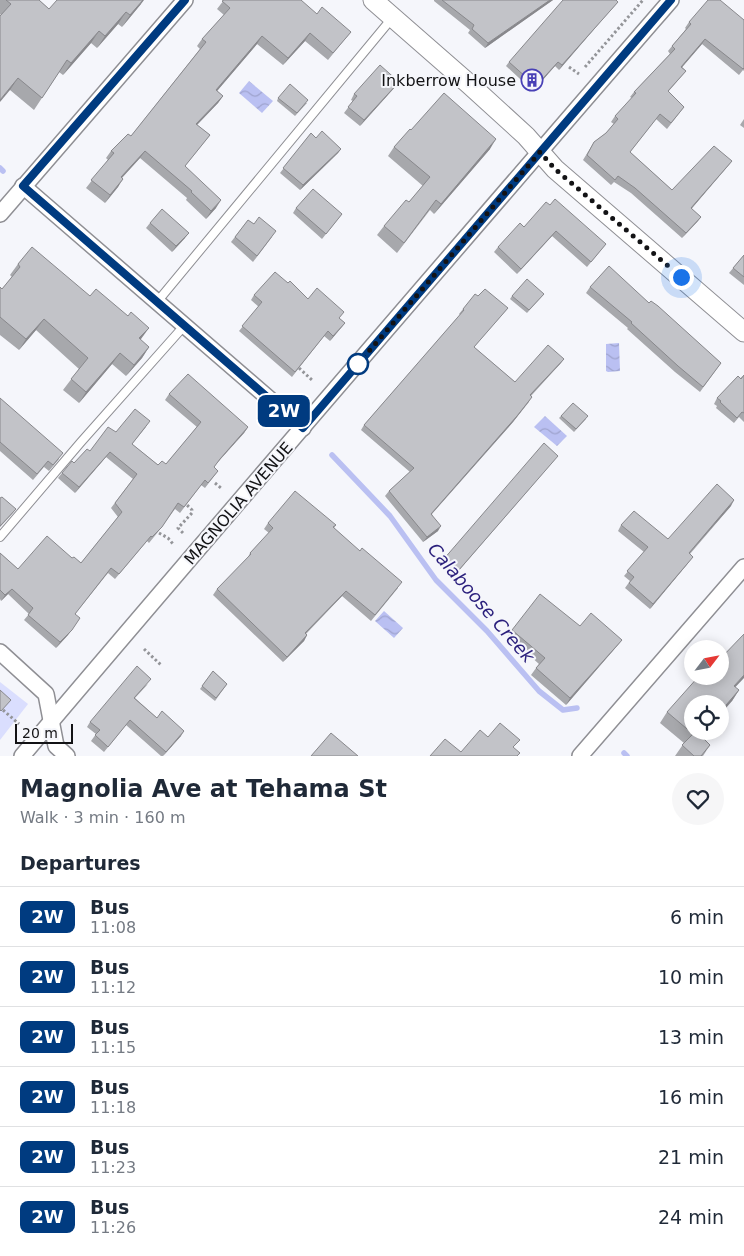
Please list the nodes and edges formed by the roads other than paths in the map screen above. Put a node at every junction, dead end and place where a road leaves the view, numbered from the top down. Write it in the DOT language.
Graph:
graph roads {
  1 [pos="185,0"];
  2 [pos="373,0"];
  3 [pos="671,0"];
  4 [pos="393,17"];
  5 [pos="540,152"];
  6 [pos="23,186"];
  7 [pos="0,214"];
  8 [pos="157,302"];
  9 [pos="184,326"];
  10 [pos="744,332"];
  11 [pos="303,428"];
  12 [pos="0,537"];
  13 [pos="744,566"];
  14 [pos="0,652"];
  15 [pos="50,722"];
  16 [pos="22,756"];
  17 [pos="67,756"];
  18 [pos="580,756"];
  1 -- 6 [label="street"];
  2 -- 4 [label="street"];
  3 -- 5 [label="street, MAGNOLIA AVENUE"];
  4 -- 5 [label="street"];
  4 -- 8 [label="lane"];
  5 -- 10 [label="street"];
  5 -- 11 [label="street, MAGNOLIA AVENUE"];
  6 -- 7 [label="street"];
  6 -- 8 [label="street"];
  8 -- 9 [label="street"];
  9 -- 11 [label="street"];
  9 -- 12 [label="lane"];
  11 -- 15 [label="street, MAGNOLIA AVENUE"];
  13 -- 18 [label="street"];
  14 -- 15 [label="street"];
  15 -- 16 [label="street, MAGNOLIA AVENUE"];
  15 -- 17 [label="street"];
}
